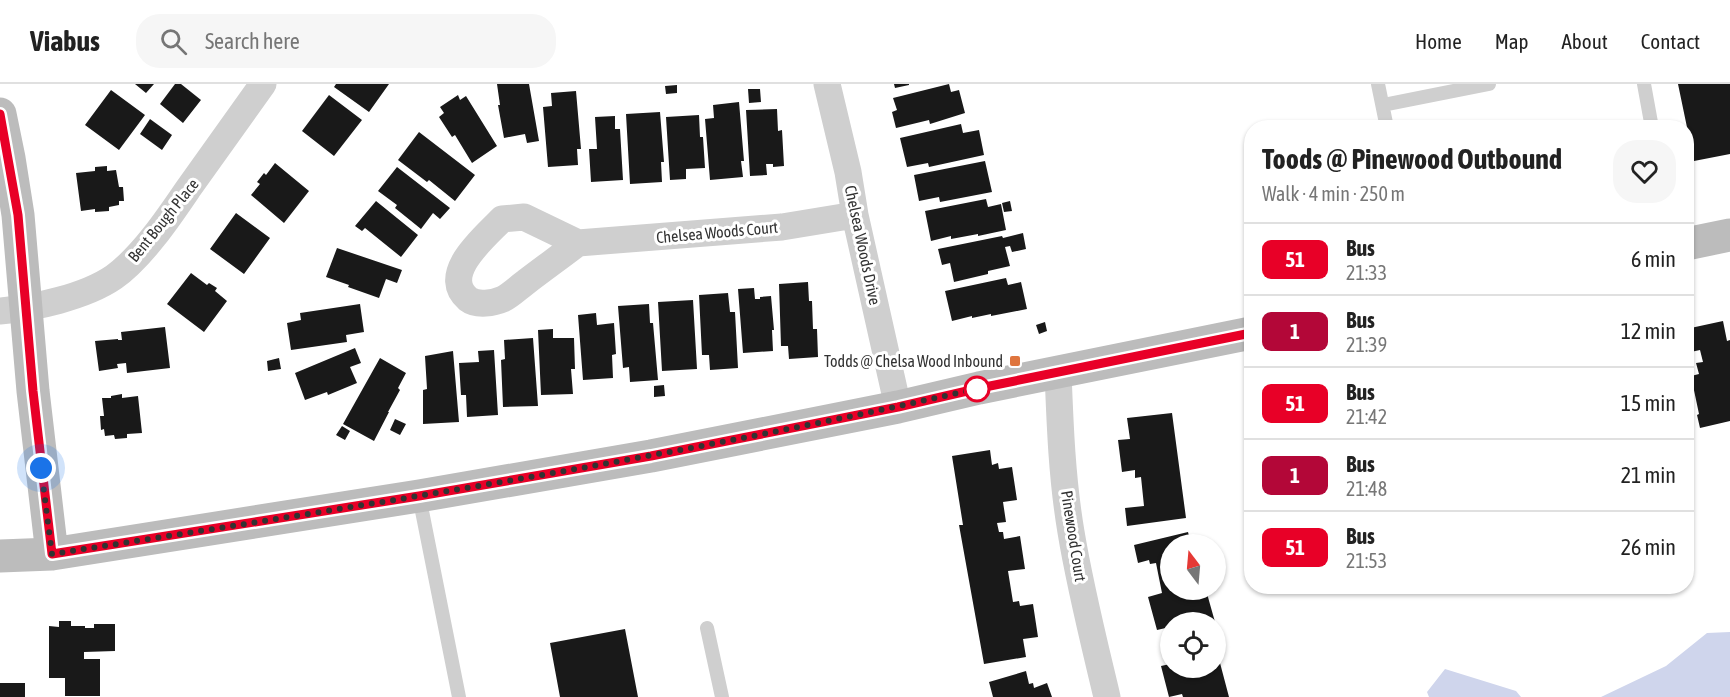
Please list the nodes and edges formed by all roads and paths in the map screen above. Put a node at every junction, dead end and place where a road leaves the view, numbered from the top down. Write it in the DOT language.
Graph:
graph roads {
  1 [pos="263,84"];
  2 [pos="827,84"];
  3 [pos="1378,84"];
  4 [pos="1488,84"];
  5 [pos="1644,84"];
  6 [pos="1383,105"];
  7 [pos="0,114"];
  8 [pos="1386,120"];
  9 [pos="1651,120"];
  10 [pos="855,215"];
  11 [pos="1730,235"];
  12 [pos="1694,242"];
  13 [pos="578,243"];
  14 [pos="13,310"];
  15 [pos="1244,334"];
  16 [pos="1058,372"];
  17 [pos="898,407"];
  18 [pos="419,496"];
  19 [pos="52,554"];
  20 [pos="0,556"];
  21 [pos="707,628"];
  22 [pos="459,697"];
  23 [pos="722,697"];
  24 [pos="1107,697"];
  1 -- 14 [label="street, Bent Bough Place"];
  2 -- 10 [label="street, Chelsea Woods Drive"];
  3 -- 6 [label="lane"];
  4 -- 6 [label="lane"];
  5 -- 9 [label="lane"];
  6 -- 8 [label="lane"];
  7 -- 14 [label="main road"];
  10 -- 13 [label="street, Chelsea Woods Court"];
  10 -- 17 [label="street, Chelsea Woods Drive"];
  11 -- 12 [label="main road"];
  14 -- 19 [label="main road"];
  15 -- 16 [label="main road"];
  16 -- 17 [label="main road"];
  16 -- 24 [label="street, Pinewood Court"];
  17 -- 18 [label="main road"];
  18 -- 19 [label="main road"];
  18 -- 22 [label="lane"];
  19 -- 20 [label="main road"];
  21 -- 23 [label="lane"];
}
